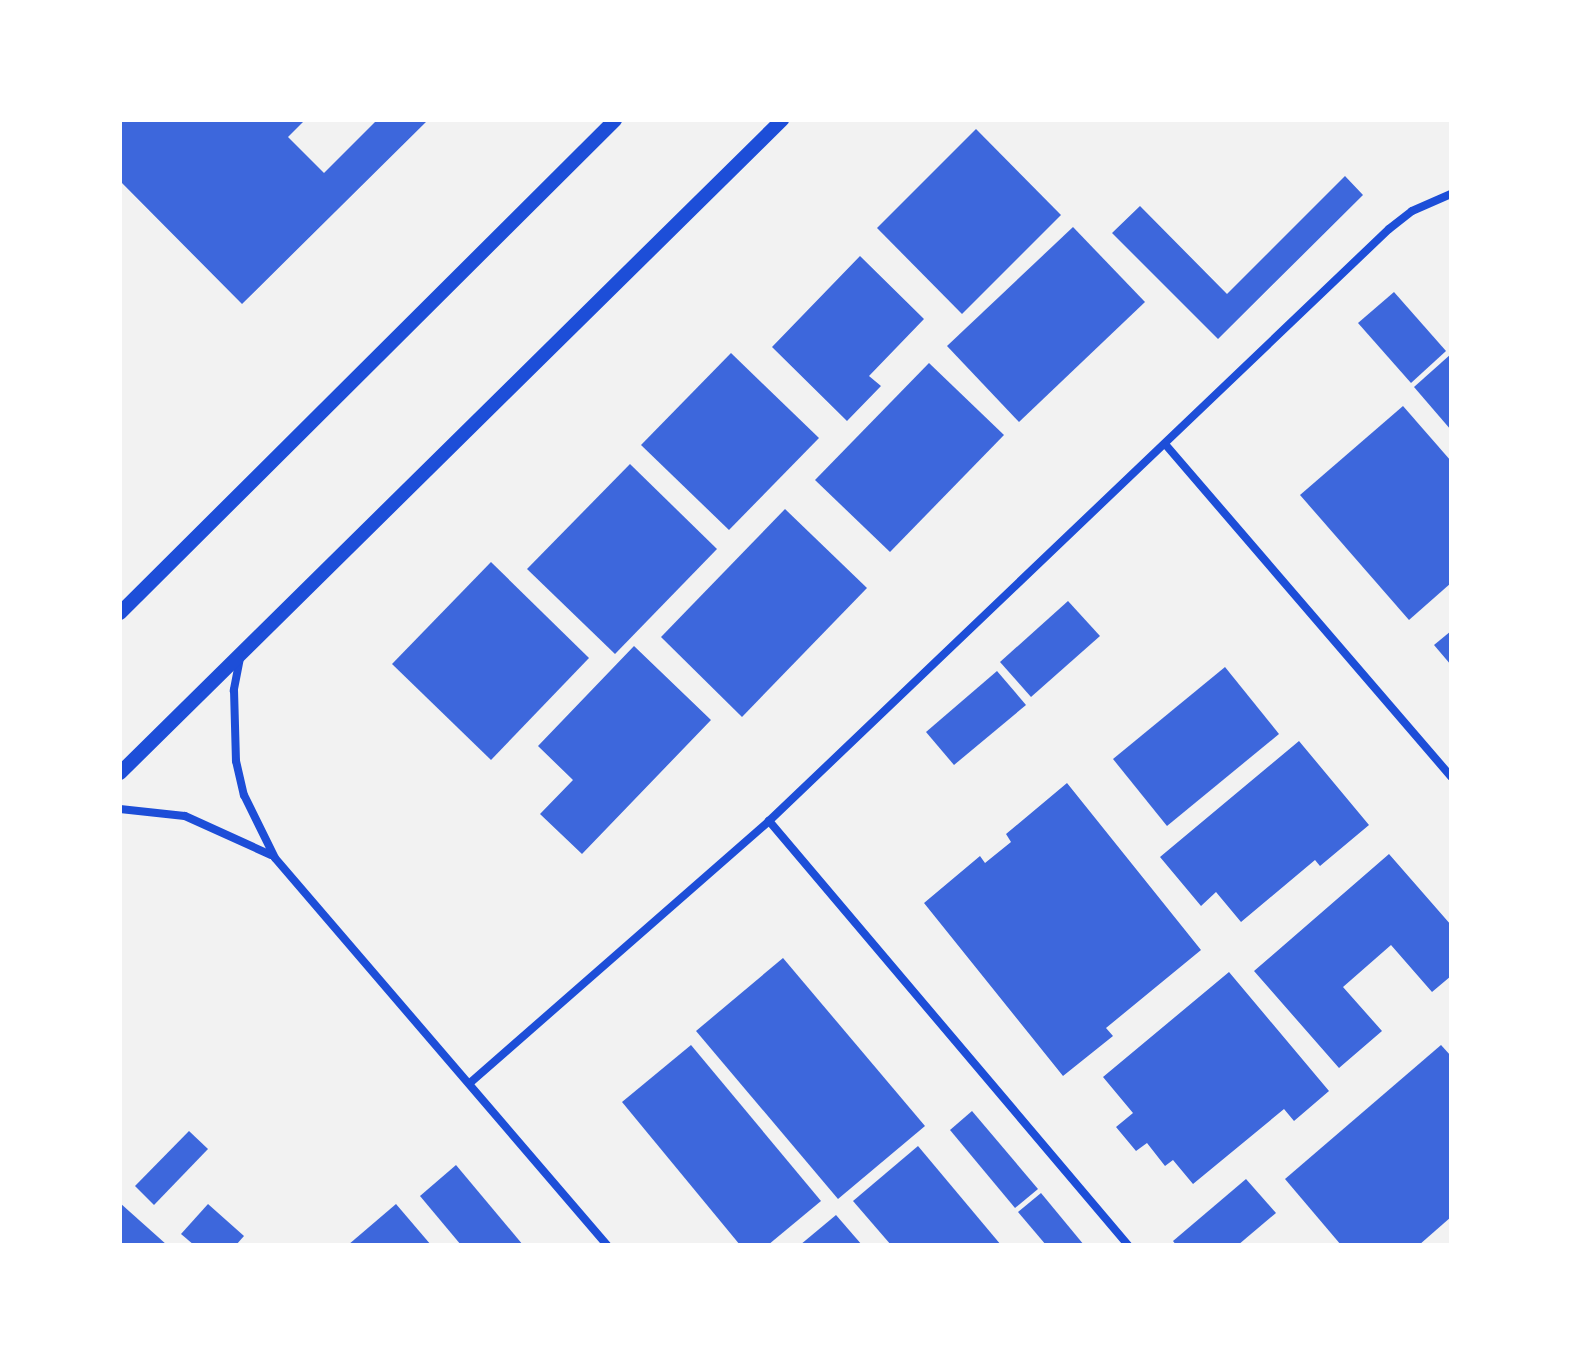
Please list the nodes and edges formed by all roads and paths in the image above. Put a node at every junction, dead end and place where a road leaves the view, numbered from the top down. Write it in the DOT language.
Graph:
graph roads {
  1 [pos="615,120"];
  2 [pos="782,120"];
  3 [pos="1451,194"];
  4 [pos="1165,444"];
  5 [pos="120,613"];
  6 [pos="241,654"];
  7 [pos="120,773"];
  8 [pos="1451,777"];
  9 [pos="120,809"];
  10 [pos="769,821"];
  11 [pos="275,858"];
  12 [pos="471,1082"];
  13 [pos="607,1245"];
  14 [pos="1128,1245"];
  1 -- 5 [label="street"];
  2 -- 6 [label="street"];
  3 -- 4 [label="street"];
  4 -- 8 [label="street"];
  4 -- 10 [label="street"];
  6 -- 7 [label="street"];
  6 -- 11 [label="street"];
  9 -- 11 [label="street"];
  10 -- 12 [label="street"];
  10 -- 14 [label="street"];
  11 -- 12 [label="street"];
  12 -- 13 [label="street"];
}
